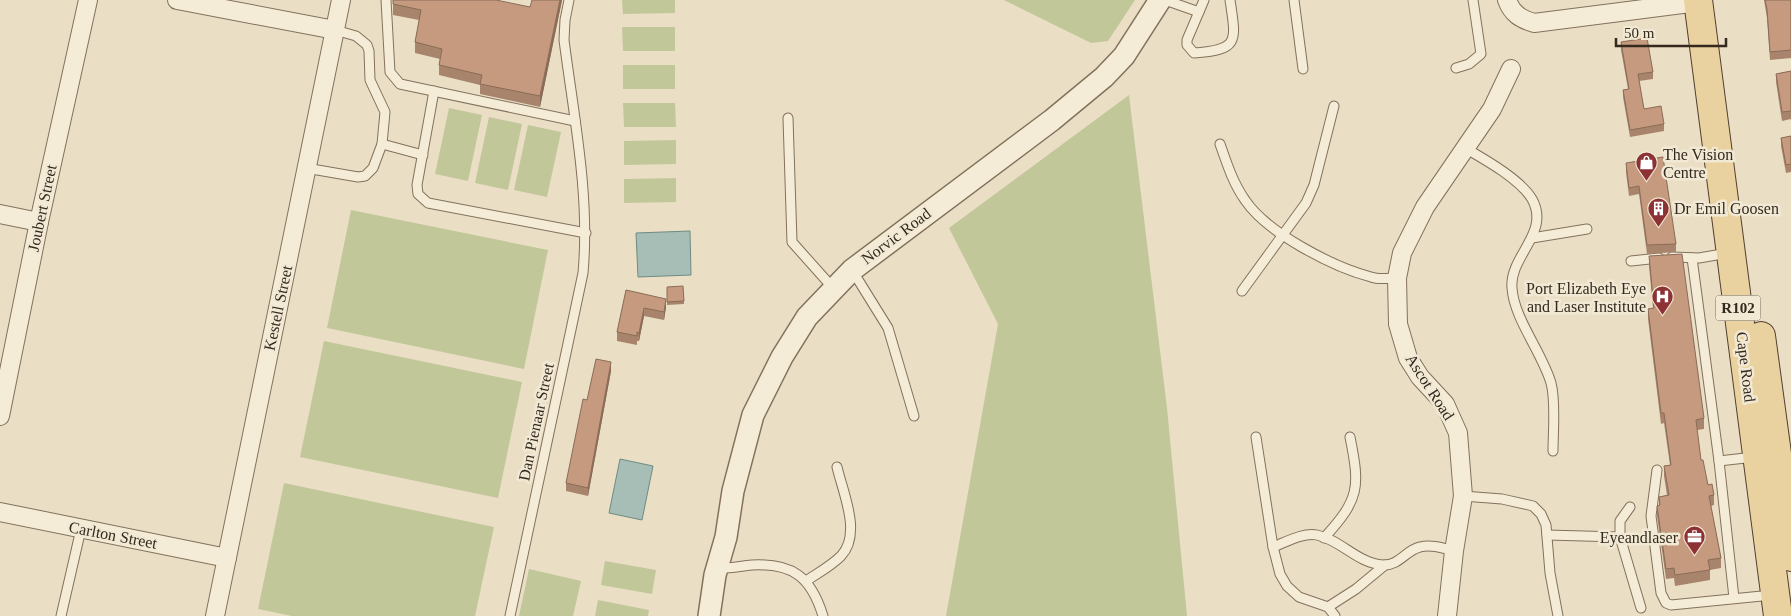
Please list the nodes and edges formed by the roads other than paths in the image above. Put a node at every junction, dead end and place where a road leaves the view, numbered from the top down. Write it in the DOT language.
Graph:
graph roads {
  1 [pos="88,0"];
  2 [pos="177,0"];
  3 [pos="341,0"];
  4 [pos="386,0"];
  5 [pos="569,0"];
  6 [pos="1160,0"];
  7 [pos="1165,0"];
  8 [pos="1204,0"];
  9 [pos="1230,0"];
  10 [pos="1294,0"];
  11 [pos="1473,0"];
  12 [pos="1507,0"];
  13 [pos="1704,1"];
  14 [pos="1199,12"];
  15 [pos="335,30"];
  16 [pos="1456,68"];
  17 [pos="1303,69"];
  18 [pos="1511,69"];
  19 [pos="434,91"];
  20 [pos="1334,106"];
  21 [pos="788,118"];
  22 [pos="575,121"];
  23 [pos="382,144"];
  24 [pos="1220,144"];
  25 [pos="1465,148"];
  26 [pos="423,155"];
  27 [pos="306,168"];
  28 [pos="0,214"];
  29 [pos="39,222"];
  30 [pos="1587,229"];
  31 [pos="586,233"];
  32 [pos="1285,235"];
  33 [pos="1532,238"];
  34 [pos="1731,252"];
  35 [pos="1692,258"];
  36 [pos="1631,261"];
  37 [pos="852,270"];
  38 [pos="1397,278"];
  39 [pos="833,288"];
  40 [pos="1242,291"];
  41 [pos="0,416"];
  42 [pos="914,416"];
  43 [pos="1256,437"];
  44 [pos="1350,437"];
  45 [pos="1553,451"];
  46 [pos="1758,456"];
  47 [pos="1719,461"];
  48 [pos="837,467"];
  49 [pos="1657,470"];
  50 [pos="1463,496"];
  51 [pos="1630,507"];
  52 [pos="0,512"];
  53 [pos="81,529"];
  54 [pos="1548,535"];
  55 [pos="1620,537"];
  56 [pos="1324,538"];
  57 [pos="1790,542"];
  58 [pos="1273,547"];
  59 [pos="1454,551"];
  60 [pos="227,558"];
  61 [pos="1385,565"];
  62 [pos="722,568"];
  63 [pos="806,581"];
  64 [pos="1734,598"];
  65 [pos="1777,605"];
  66 [pos="1328,606"];
  67 [pos="1641,608"];
  68 [pos="61,616"];
  69 [pos="215,616"];
  70 [pos="510,616"];
  71 [pos="709,616"];
  72 [pos="723,616"];
  73 [pos="823,616"];
  74 [pos="1335,616"];
  75 [pos="1447,616"];
  76 [pos="1558,616"];
  1 -- 29 [label="street, Joubert Street"];
  2 -- 15 [label="street"];
  3 -- 15 [label="street, Kestell Street"];
  4 -- 19 [label="lane"];
  5 -- 22 [label="lane, Dan Pienaar Street"];
  6 -- 37 [label="street, Norvic Road"];
  7 -- 14 [label="lane"];
  8 -- 14 [label="lane"];
  9 -- 14 [label="lane"];
  10 -- 17 [label="lane"];
  11 -- 16 [label="lane"];
  12 -- 13 [label="street"];
  13 -- 34 [label="main road, Cape Road / R102"];
  13 -- 57 [label="main road, Cape Road / R102"];
  15 -- 23 [label="lane"];
  15 -- 27 [label="street, Kestell Street"];
  18 -- 25 [label="street, Ascot Road"];
  19 -- 22 [label="lane"];
  19 -- 26 [label="lane"];
  20 -- 32 [label="lane"];
  21 -- 39 [label="lane"];
  22 -- 31 [label="lane, Dan Pienaar Street"];
  23 -- 26 [label="lane"];
  23 -- 27 [label="lane"];
  24 -- 32 [label="lane"];
  25 -- 33 [label="lane"];
  25 -- 38 [label="street, Ascot Road"];
  26 -- 31 [label="lane"];
  27 -- 60 [label="street, Kestell Street"];
  28 -- 29 [label="street"];
  29 -- 41 [label="street, Joubert Street"];
  30 -- 33 [label="lane"];
  31 -- 70 [label="lane, Dan Pienaar Street"];
  32 -- 38 [label="lane"];
  32 -- 40 [label="lane"];
  33 -- 45 [label="lane"];
  34 -- 35 [label="lane"];
  34 -- 46 [label="main road, Cape Road / R102"];
  35 -- 36 [label="lane"];
  35 -- 47 [label="lane"];
  37 -- 39 [label="street, Norvic Road"];
  37 -- 42 [label="lane"];
  38 -- 50 [label="street, Ascot Road"];
  39 -- 62 [label="street, Norvic Road"];
  43 -- 58 [label="lane"];
  44 -- 56 [label="lane"];
  46 -- 47 [label="lane"];
  46 -- 65 [label="main road, Cape Road / R102"];
  47 -- 64 [label="lane"];
  48 -- 63 [label="lane"];
  49 -- 64 [label="lane"];
  50 -- 54 [label="lane"];
  50 -- 59 [label="street, Ascot Road"];
  51 -- 55 [label="lane"];
  52 -- 53 [label="street, Carlton Street"];
  53 -- 60 [label="street, Carlton Street"];
  53 -- 68 [label="lane"];
  54 -- 55 [label="lane"];
  54 -- 76 [label="lane"];
  55 -- 67 [label="lane"];
  56 -- 58 [label="lane"];
  56 -- 61 [label="lane"];
  58 -- 66 [label="lane"];
  59 -- 61 [label="lane"];
  59 -- 75 [label="street, Ascot Road"];
  60 -- 69 [label="street, Kestell Street"];
  61 -- 66 [label="lane"];
  62 -- 63 [label="lane"];
  62 -- 71 [label="street, Norvic Road"];
  62 -- 72 [label="street, Norvic Road"];
  63 -- 73 [label="lane"];
  64 -- 65 [label="lane"];
  66 -- 74 [label="lane"];
}
